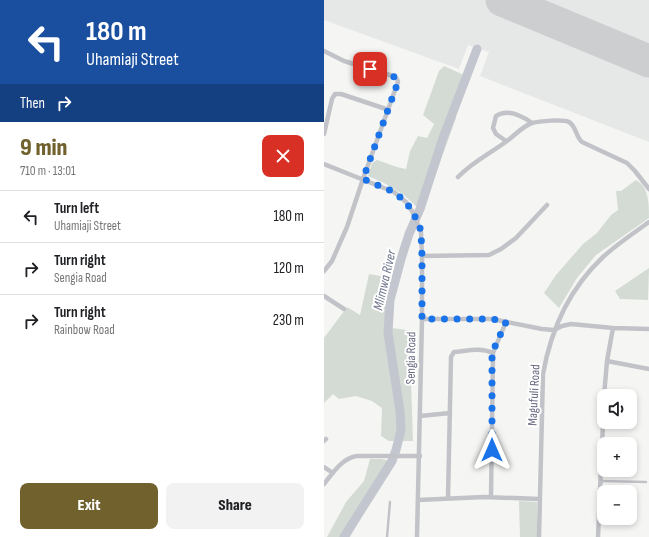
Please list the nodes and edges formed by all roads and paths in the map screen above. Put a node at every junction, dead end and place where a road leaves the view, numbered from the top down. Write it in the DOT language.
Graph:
graph roads {
  1 [pos="324,51"];
  2 [pos="388,110"];
  3 [pos="326,114"];
  4 [pos="532,123"];
  5 [pos="324,134"];
  6 [pos="506,141"];
  7 [pos="324,164"];
  8 [pos="458,177"];
  9 [pos="363,179"];
  10 [pos="649,189"];
  11 [pos="547,205"];
  12 [pos="649,222"];
  13 [pos="422,256"];
  14 [pos="324,270"];
  15 [pos="324,296"];
  16 [pos="344,309"];
  17 [pos="422,319"];
  18 [pos="506,322"];
  19 [pos="613,328"];
  20 [pos="649,329"];
  21 [pos="554,330"];
  22 [pos="492,353"];
  23 [pos="607,361"];
  24 [pos="649,369"];
  25 [pos="605,389"];
  26 [pos="450,413"];
  27 [pos="420,416"];
  28 [pos="603,429"];
  29 [pos="420,456"];
  30 [pos="324,466"];
  31 [pos="333,473"];
  32 [pos="600,481"];
  33 [pos="646,482"];
  34 [pos="324,484"];
  35 [pos="491,497"];
  36 [pos="448,498"];
  37 [pos="540,499"];
  38 [pos="418,500"];
  39 [pos="390,502"];
  40 [pos="387,537"];
  41 [pos="417,537"];
  42 [pos="539,537"];
  43 [pos="598,537"];
  1 -- 2 [label="street"];
  2 -- 3 [label="street"];
  2 -- 9 [label="street"];
  3 -- 5 [label="street"];
  4 -- 6 [label="street"];
  4 -- 6 [label="street"];
  4 -- 10 [label="street"];
  6 -- 8 [label="street"];
  7 -- 9 [label="street, Sengia Road"];
  9 -- 13 [label="street, Sengia Road"];
  9 -- 14 [label="street"];
  11 -- 13 [label="street"];
  12 -- 21 [label="street, Magufuli Road"];
  13 -- 17 [label="street, Sengia Road"];
  15 -- 16 [label="street"];
  17 -- 18 [label="street"];
  17 -- 27 [label="street, Sengia Road"];
  18 -- 21 [label="street"];
  18 -- 22 [label="street"];
  19 -- 20 [label="street"];
  19 -- 21 [label="street"];
  19 -- 23 [label="street"];
  21 -- 37 [label="street, Magufuli Road"];
  22 -- 26 [label="street"];
  22 -- 35 [label="street"];
  23 -- 24 [label="street"];
  23 -- 25 [label="street"];
  26 -- 27 [label="street"];
  26 -- 36 [label="street"];
  27 -- 29 [label="street, Sengia Road"];
  28 -- 32 [label="street"];
  29 -- 31 [label="street"];
  29 -- 38 [label="street, Sengia Road"];
  30 -- 31 [label="street"];
  31 -- 34 [label="street"];
  32 -- 33 [label="lane"];
  32 -- 43 [label="street"];
  35 -- 36 [label="street"];
  35 -- 37 [label="street"];
  36 -- 38 [label="street"];
  37 -- 42 [label="street, Magufuli Road"];
  38 -- 41 [label="street, Sengia Road"];
  39 -- 40 [label="lane"];
}
